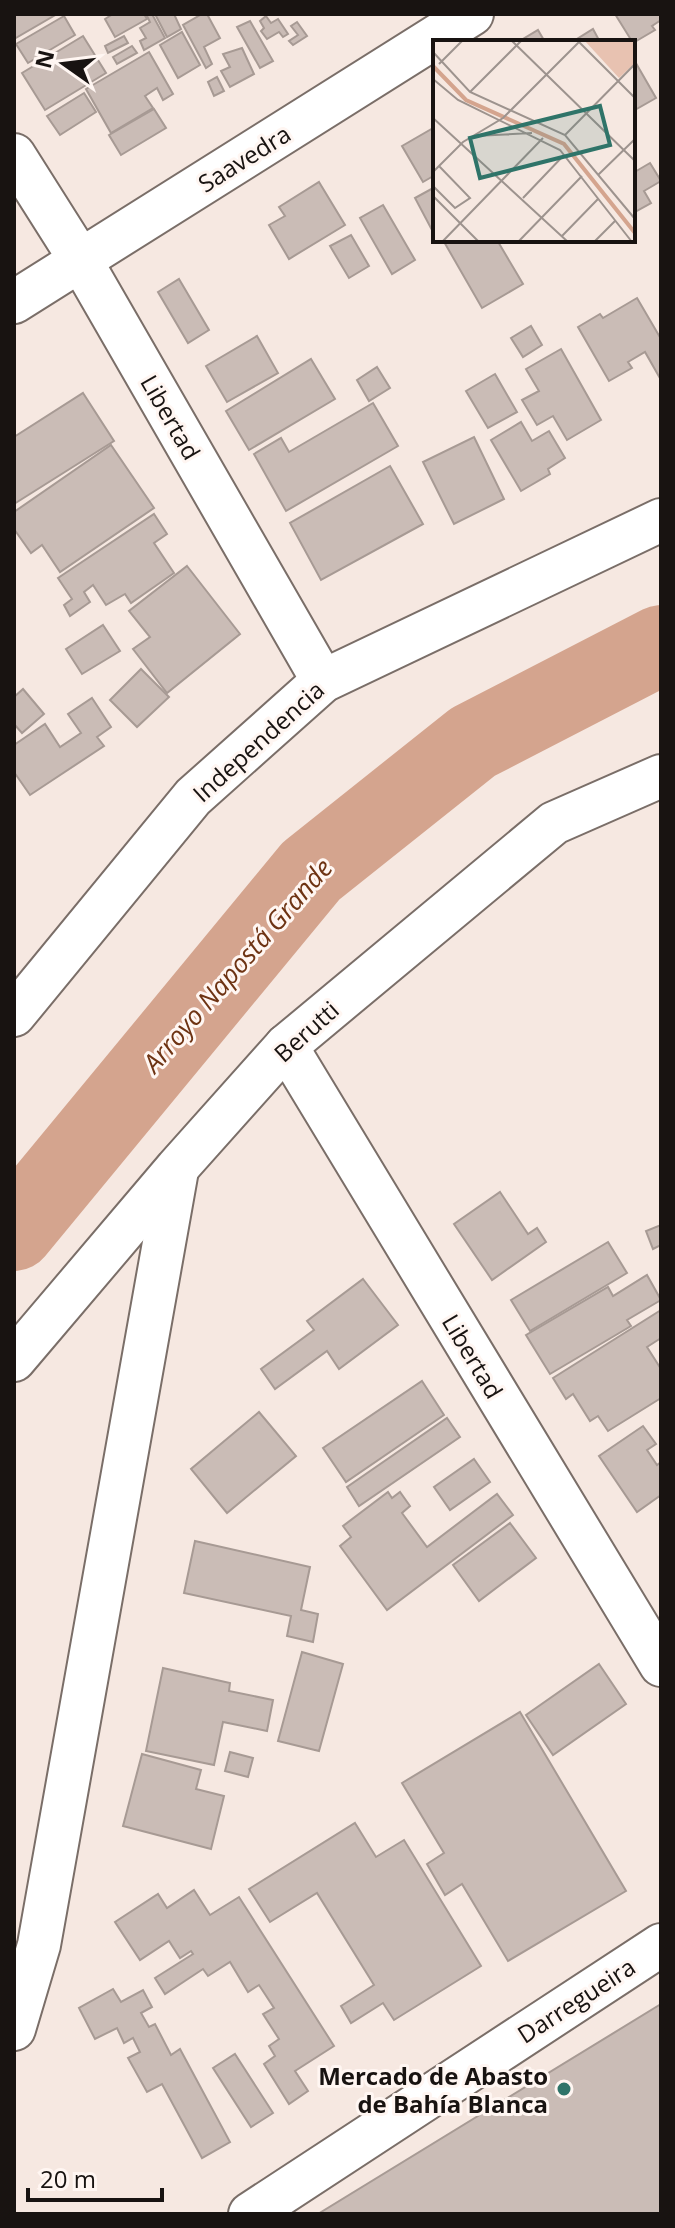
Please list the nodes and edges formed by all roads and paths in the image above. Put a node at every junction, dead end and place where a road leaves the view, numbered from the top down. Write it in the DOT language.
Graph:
graph roads {
  1 [pos="472,14"];
  2 [pos="14,155"];
  3 [pos="81,261"];
  4 [pos="14,302"];
  5 [pos="661,520"];
  6 [pos="323,681"];
  7 [pos="658,784"];
  8 [pos="14,1015"];
  9 [pos="286,1046"];
  10 [pos="177,1168"];
  11 [pos="14,1360"];
  12 [pos="661,1665"];
  13 [pos="661,1945"];
  14 [pos="14,2029"];
  15 [pos="250,2214"];
  1 -- 3 [label="street, Saavedra"];
  2 -- 3 [label="street, Libertad"];
  3 -- 4 [label="street, Saavedra"];
  3 -- 6 [label="street, Libertad"];
  5 -- 6 [label="street, Independencia"];
  6 -- 8 [label="street, Independencia"];
  7 -- 9 [label="street, Berutti"];
  9 -- 10 [label="street, Berutti"];
  9 -- 12 [label="street, Libertad"];
  10 -- 11 [label="street, Berutti"];
  10 -- 14 [label="street"];
  13 -- 15 [label="street, Darregueira"];
}
